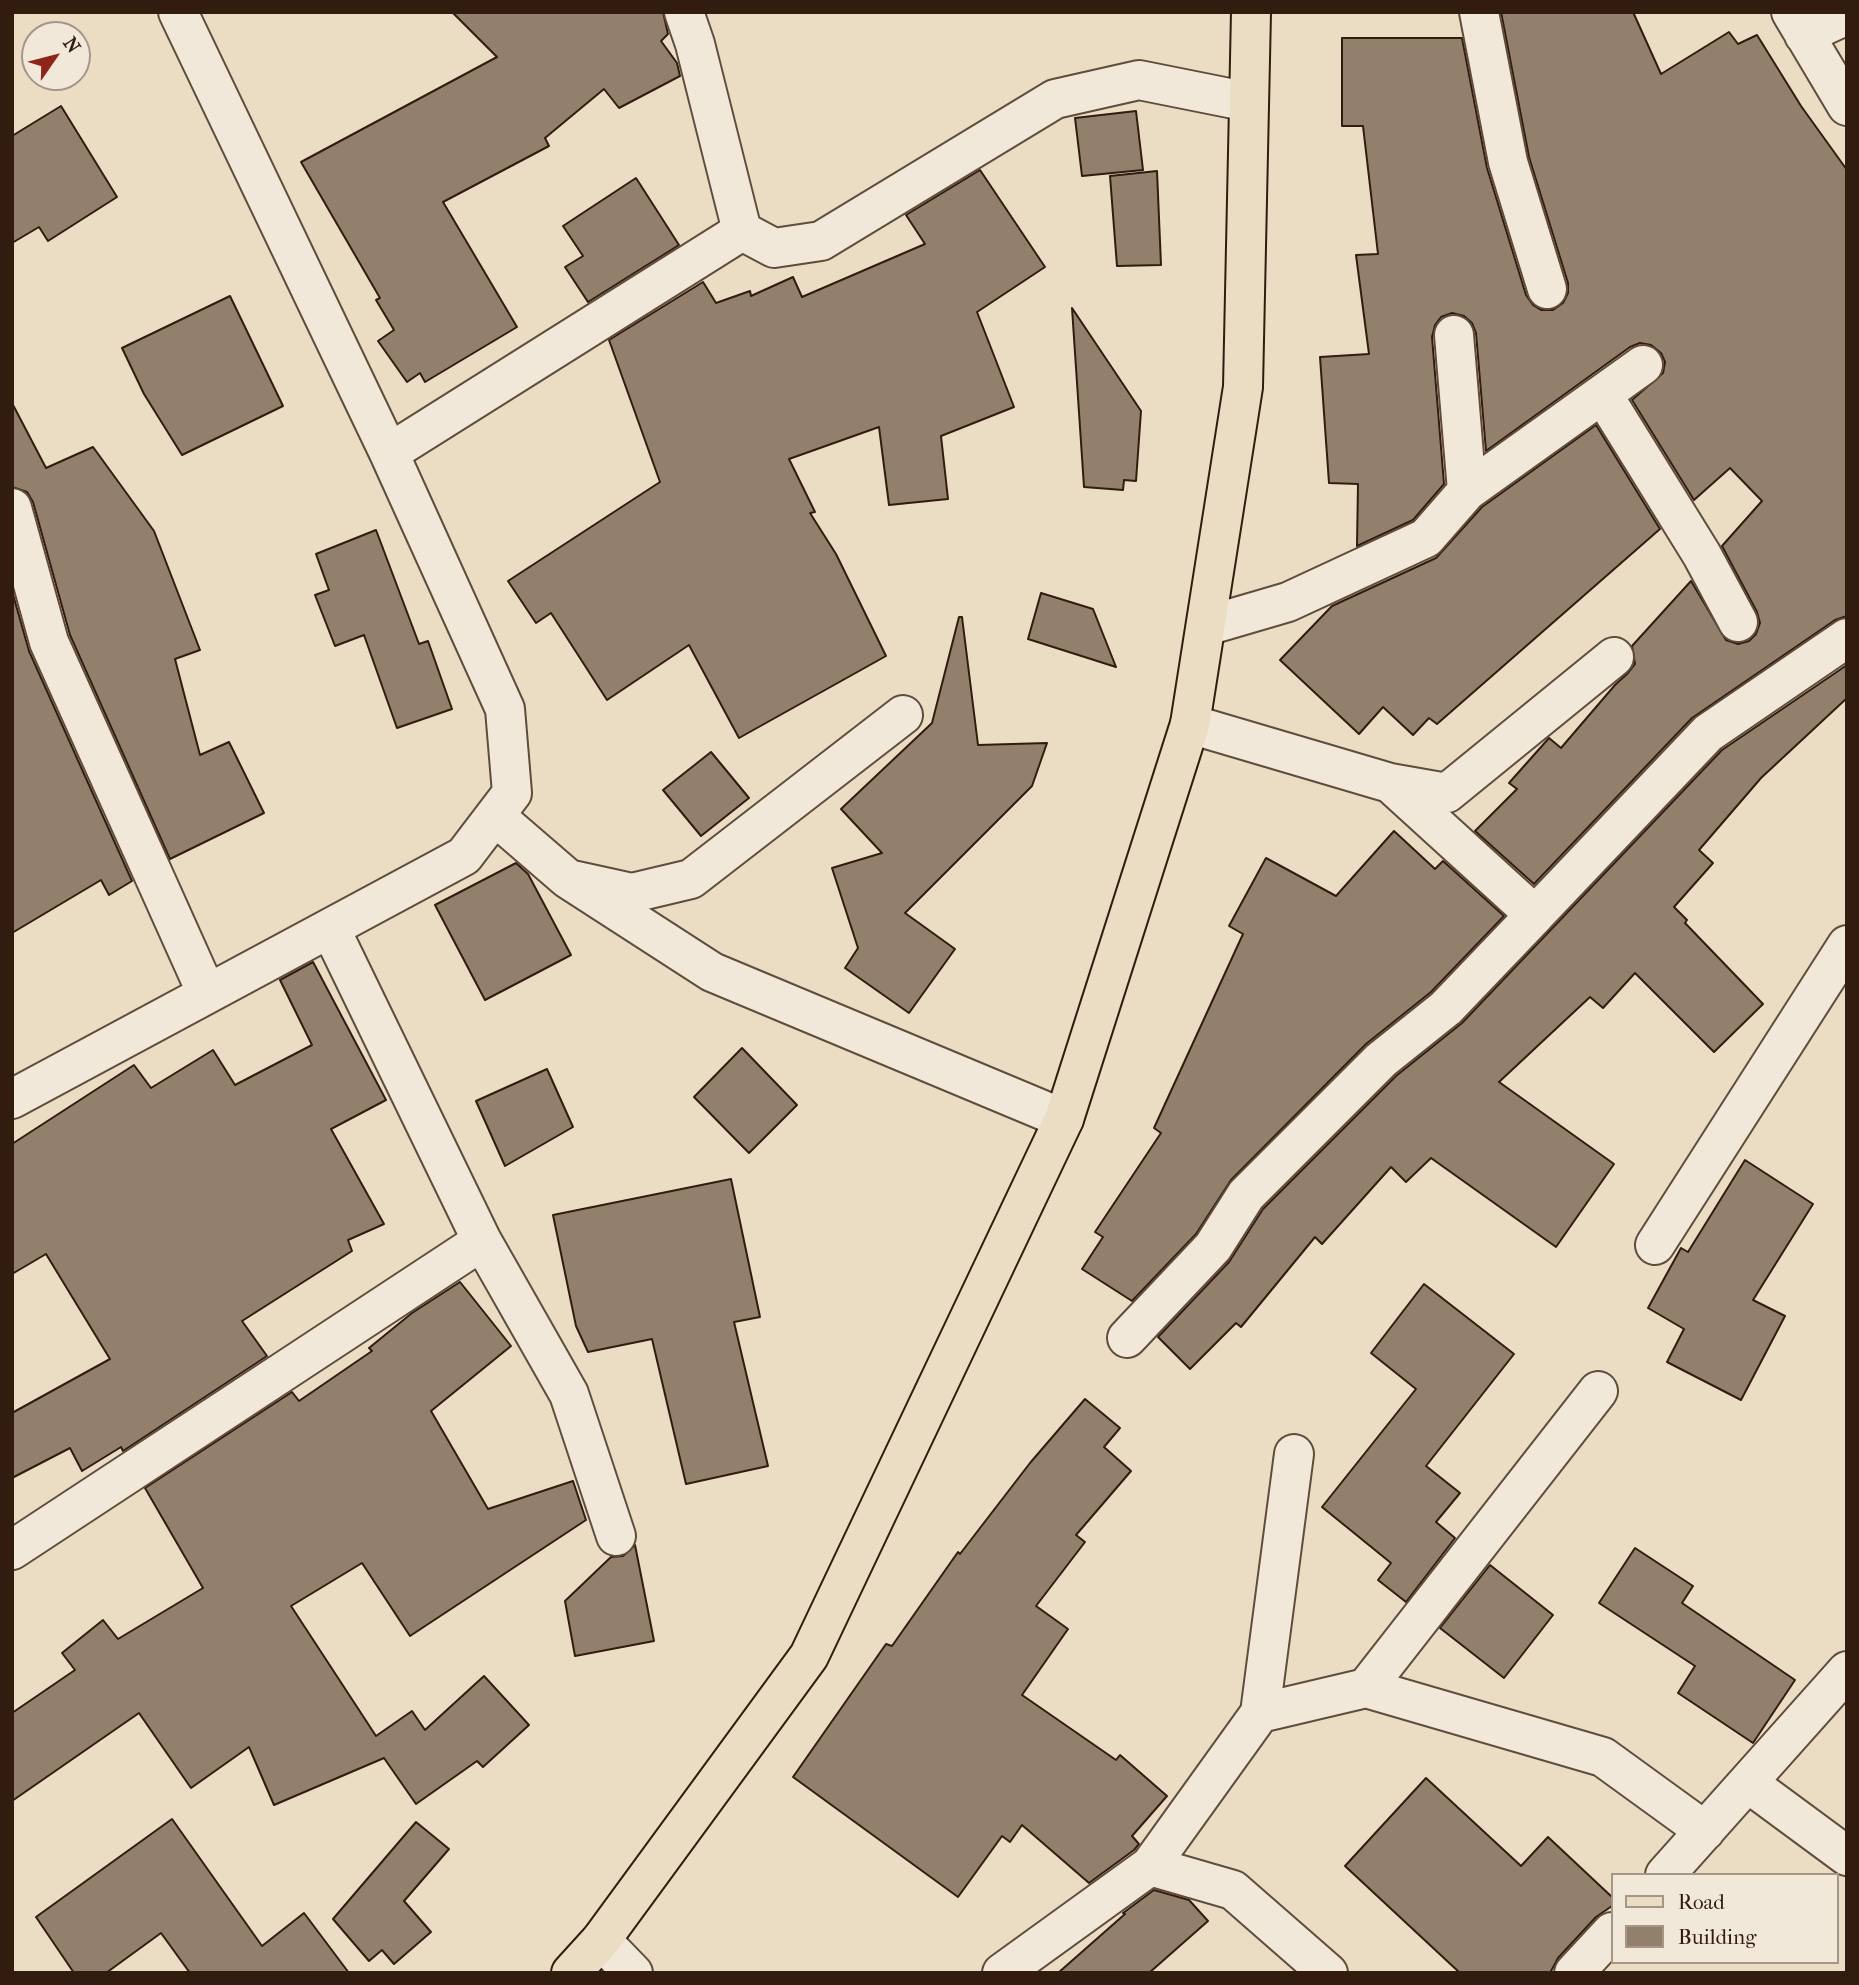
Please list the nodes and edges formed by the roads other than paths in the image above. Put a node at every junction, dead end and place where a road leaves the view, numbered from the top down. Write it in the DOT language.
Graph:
graph roads {
  1 [pos="178,12"];
  2 [pos="684,12"];
  3 [pos="1251,12"];
  4 [pos="1479,12"];
  5 [pos="1847,15"];
  6 [pos="1797,24"];
  7 [pos="1249,102"];
  8 [pos="1847,106"];
  9 [pos="742,231"];
  10 [pos="1547,289"];
  11 [pos="1454,335"];
  12 [pos="1643,365"];
  13 [pos="1603,395"];
  14 [pos="389,453"];
  15 [pos="1468,491"];
  16 [pos="12,509"];
  17 [pos="1738,622"];
  18 [pos="1206,626"];
  19 [pos="1847,638"];
  20 [pos="1614,657"];
  21 [pos="903,715"];
  22 [pos="1190,724"];
  23 [pos="1390,783"];
  24 [pos="495,816"];
  25 [pos="568,879"];
  26 [pos="1535,915"];
  27 [pos="330,928"];
  28 [pos="1847,945"];
  29 [pos="207,994"];
  30 [pos="12,1098"];
  31 [pos="1064,1119"];
  32 [pos="482,1241"];
  33 [pos="1656,1245"];
  34 [pos="1128,1338"];
  35 [pos="1598,1391"];
  36 [pos="1294,1454"];
  37 [pos="616,1536"];
  38 [pos="12,1550"];
  39 [pos="1847,1671"];
  40 [pos="1366,1688"];
  41 [pos="1259,1713"];
  42 [pos="1748,1783"];
  43 [pos="1705,1831"];
  44 [pos="1847,1856"];
  45 [pos="1150,1866"];
  46 [pos="1667,1873"];
  47 [pos="1610,1934"];
  48 [pos="601,1941"];
  49 [pos="570,1973"];
  50 [pos="633,1973"];
  51 [pos="1002,1973"];
  52 [pos="1328,1973"];
  53 [pos="1574,1973"];
  1 -- 14 [label="street"];
  2 -- 9 [label="street"];
  3 -- 7 [label="main road"];
  4 -- 10 [label="street"];
  5 -- 6 [label="street"];
  6 -- 8 [label="street"];
  7 -- 9 [label="street"];
  7 -- 18 [label="main road"];
  9 -- 14 [label="street"];
  11 -- 15 [label="street"];
  12 -- 13 [label="street"];
  13 -- 15 [label="street"];
  13 -- 17 [label="street"];
  14 -- 24 [label="street"];
  15 -- 18 [label="street"];
  16 -- 29 [label="street"];
  18 -- 22 [label="main road"];
  19 -- 26 [label="street"];
  20 -- 23 [label="street"];
  21 -- 25 [label="street"];
  22 -- 23 [label="street"];
  22 -- 31 [label="main road"];
  23 -- 26 [label="street"];
  24 -- 25 [label="street"];
  24 -- 27 [label="street"];
  25 -- 31 [label="street"];
  26 -- 34 [label="street"];
  27 -- 29 [label="street"];
  27 -- 32 [label="street"];
  28 -- 33 [label="street"];
  29 -- 30 [label="street"];
  31 -- 48 [label="main road"];
  32 -- 37 [label="street"];
  32 -- 38 [label="street"];
  35 -- 40 [label="street"];
  36 -- 41 [label="street"];
  39 -- 42 [label="street"];
  40 -- 41 [label="street"];
  40 -- 43 [label="street"];
  41 -- 45 [label="street"];
  42 -- 43 [label="street"];
  42 -- 44 [label="street"];
  43 -- 46 [label="street"];
  45 -- 51 [label="street"];
  45 -- 52 [label="street"];
  47 -- 53 [label="street"];
  48 -- 49 [label="main road"];
  48 -- 50 [label="street"];
}
